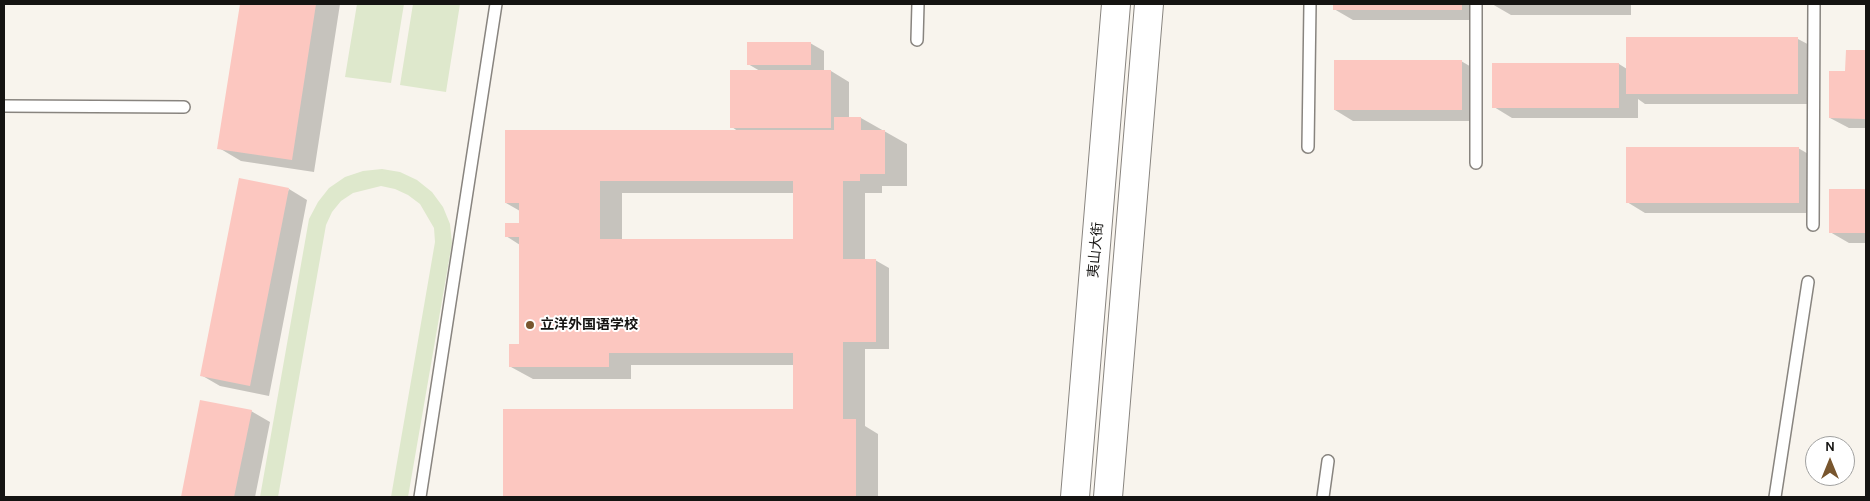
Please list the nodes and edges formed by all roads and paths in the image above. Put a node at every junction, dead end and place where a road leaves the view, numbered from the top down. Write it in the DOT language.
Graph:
graph roads {
  1 [pos="496,4"];
  2 [pos="918,4"];
  3 [pos="1116,4"];
  4 [pos="1149,4"];
  5 [pos="1310,4"];
  6 [pos="1476,4"];
  7 [pos="1814,4"];
  8 [pos="917,40"];
  9 [pos="4,106"];
  10 [pos="184,107"];
  11 [pos="1308,147"];
  12 [pos="1476,163"];
  13 [pos="1814,225"];
  14 [pos="1808,282"];
  15 [pos="1328,461"];
  16 [pos="420,497"];
  17 [pos="1075,497"];
  18 [pos="1108,497"];
  19 [pos="1323,497"];
  20 [pos="1775,497"];
  1 -- 16 [label="lane"];
  2 -- 8 [label="lane"];
  3 -- 17 [label="main road, 夷山大街"];
  4 -- 18 [label="main road"];
  5 -- 11 [label="lane"];
  6 -- 12 [label="lane"];
  7 -- 13 [label="lane"];
  9 -- 10 [label="lane"];
  14 -- 20 [label="lane"];
  15 -- 19 [label="lane"];
}
